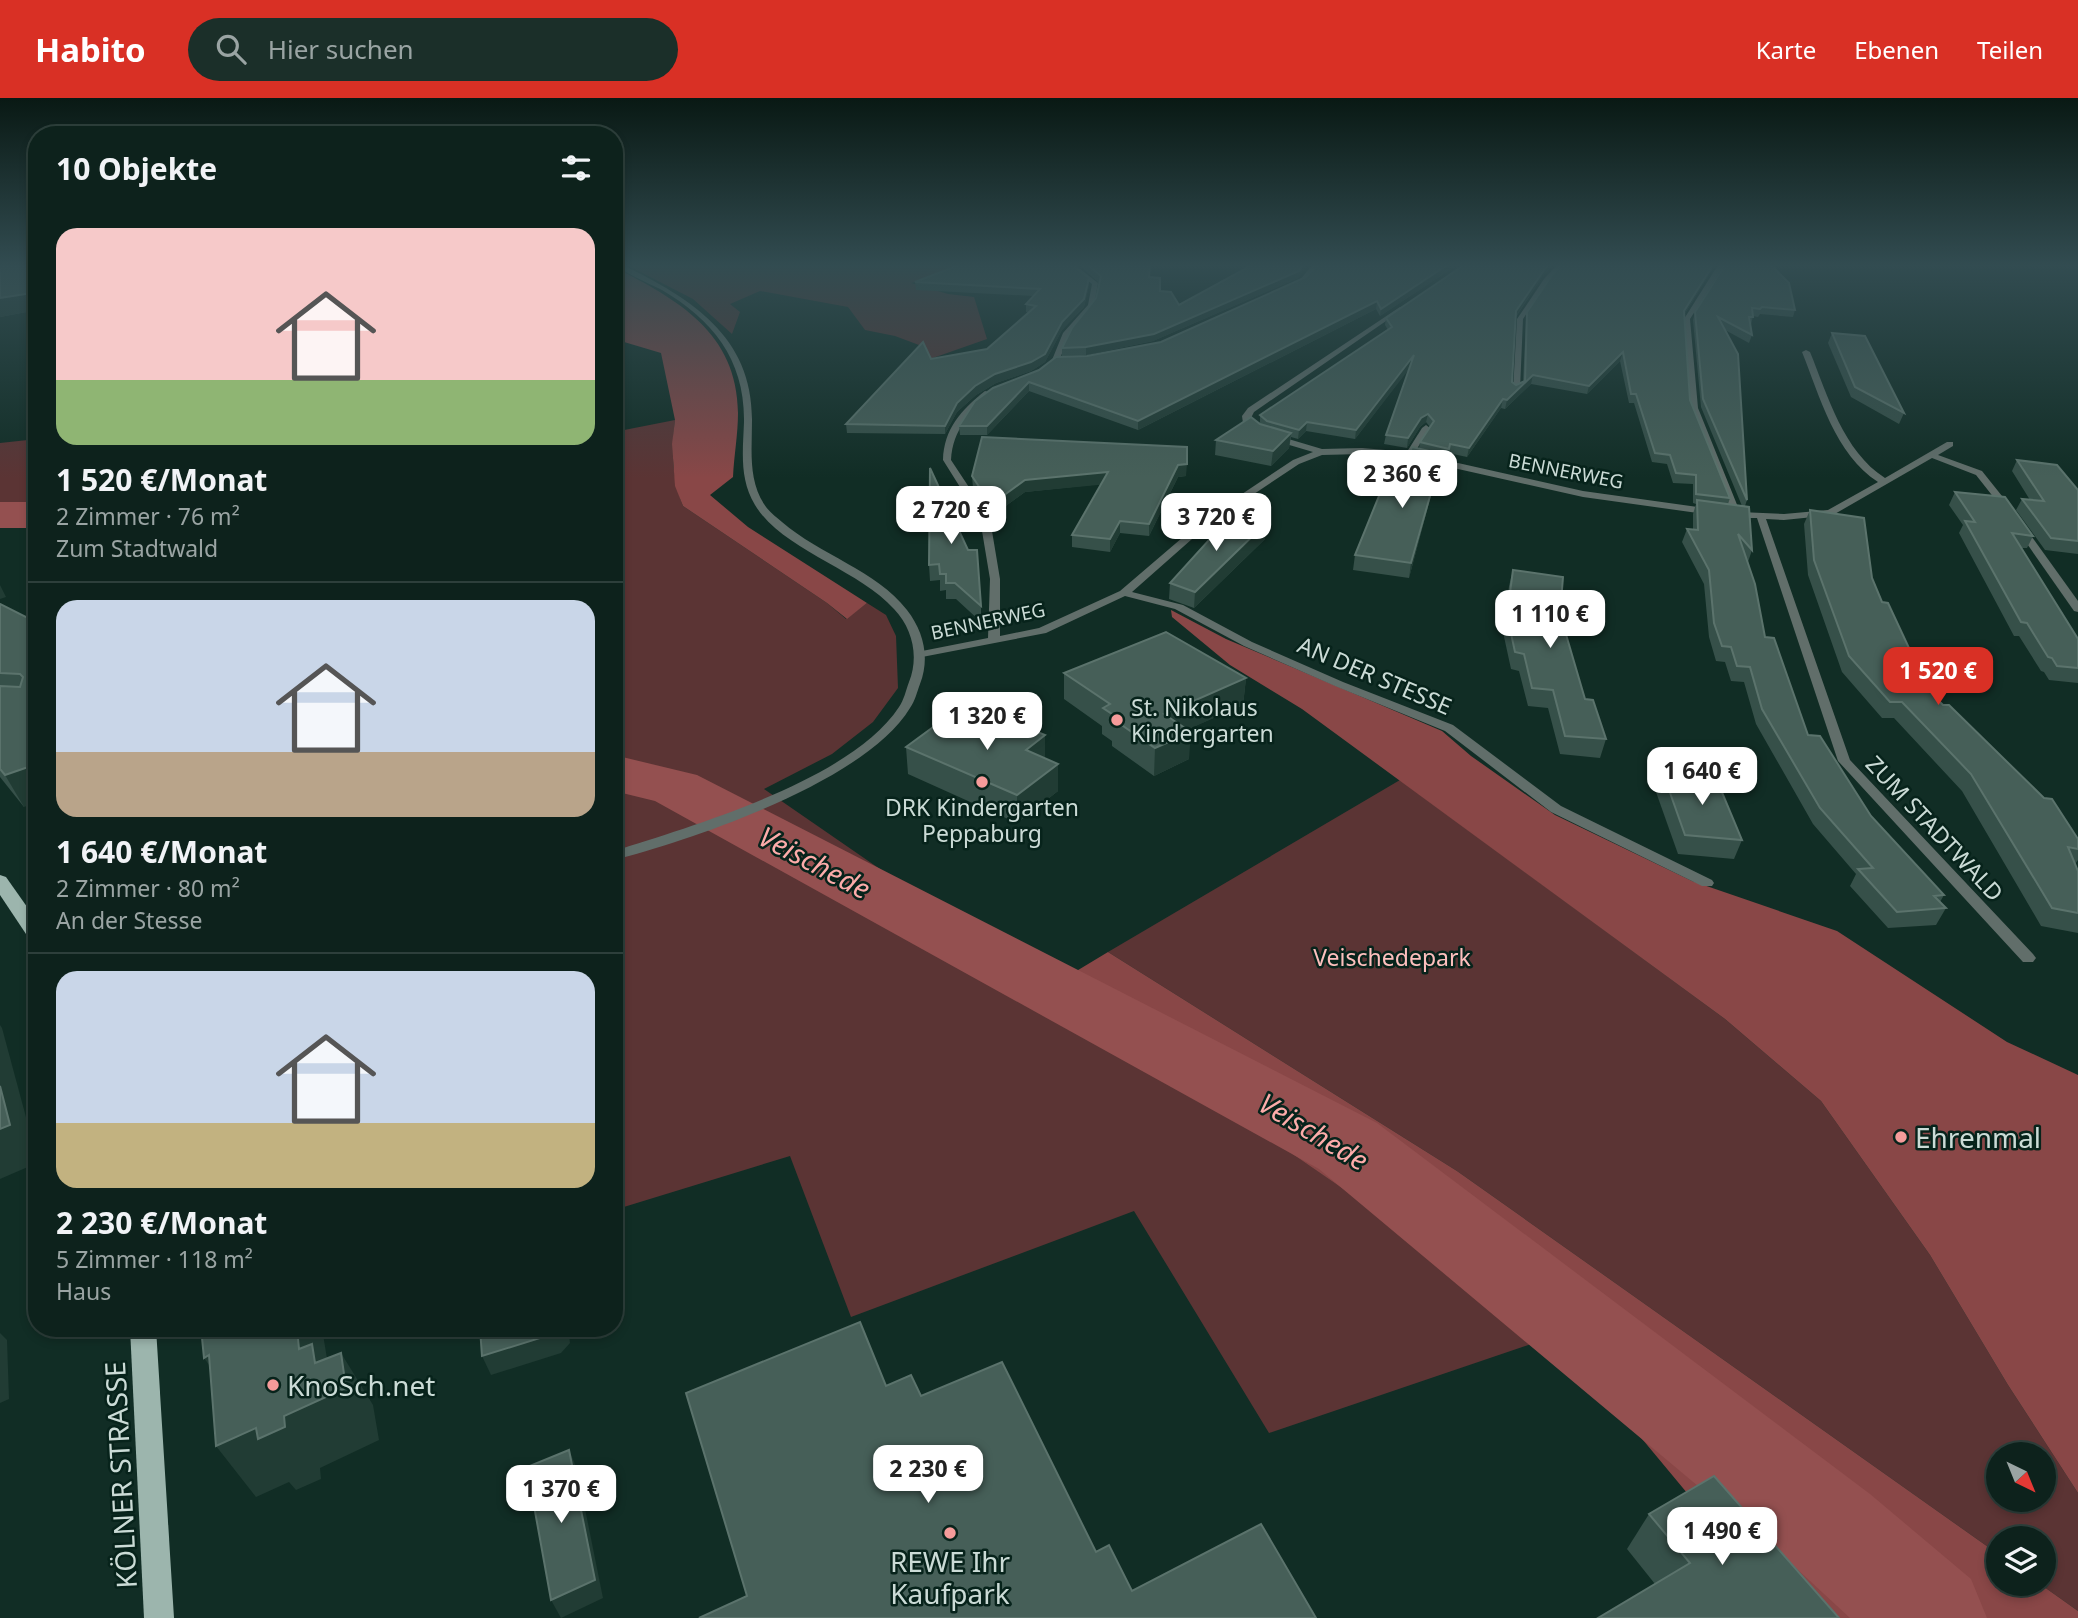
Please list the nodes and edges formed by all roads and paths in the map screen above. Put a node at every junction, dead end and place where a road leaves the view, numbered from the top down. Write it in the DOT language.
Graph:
graph roads {
  1 [pos="721,336"];
  2 [pos="1066,336"];
  3 [pos="1361,336"];
  4 [pos="1519,336"];
  5 [pos="1688,336"];
  6 [pos="1806,352"];
  7 [pos="1065,360"];
  8 [pos="1055,361"];
  9 [pos="1031,375"];
  10 [pos="996,388"];
  11 [pos="1516,389"];
  12 [pos="1426,428"];
  13 [pos="1950,443"];
  14 [pos="1321,452"];
  15 [pos="1931,454"];
  16 [pos="1409,455"];
  17 [pos="1885,482"];
  18 [pos="1737,515"];
  19 [pos="1761,517"];
  20 [pos="1124,593"];
  21 [pos="2078,610"];
  22 [pos="994,640"];
  23 [pos="922,654"];
  24 [pos="623,853"];
  25 [pos="0,880"];
  26 [pos="1707,883"];
  27 [pos="28,922"];
  28 [pos="2028,958"];
  29 [pos="143,1337"];
  30 [pos="159,1618"];
  1 -- 23 [label="street"];
  2 -- 8 [label="street"];
  3 -- 14 [label="street"];
  4 -- 11 [label="street"];
  5 -- 18 [label="street"];
  6 -- 17 [label="street"];
  7 -- 8 [label="street"];
  8 -- 9 [label="street"];
  10 -- 22 [label="street"];
  12 -- 16 [label="street"];
  13 -- 15 [label="street, BENNERWEG"];
  14 -- 16 [label="street, BENNERWEG"];
  14 -- 20 [label="street, BENNERWEG"];
  15 -- 17 [label="street, BENNERWEG"];
  15 -- 21 [label="street"];
  16 -- 18 [label="street, BENNERWEG"];
  17 -- 19 [label="street, BENNERWEG"];
  18 -- 19 [label="street, BENNERWEG"];
  19 -- 28 [label="street, ZUM STADTWALD"];
  20 -- 22 [label="street, BENNERWEG"];
  20 -- 26 [label="street, AN DER STESSE"];
  22 -- 23 [label="street, BENNERWEG"];
  23 -- 24 [label="street"];
  25 -- 27 [label="main road"];
  29 -- 30 [label="main road, KÖLNER STRASSE"];
}
